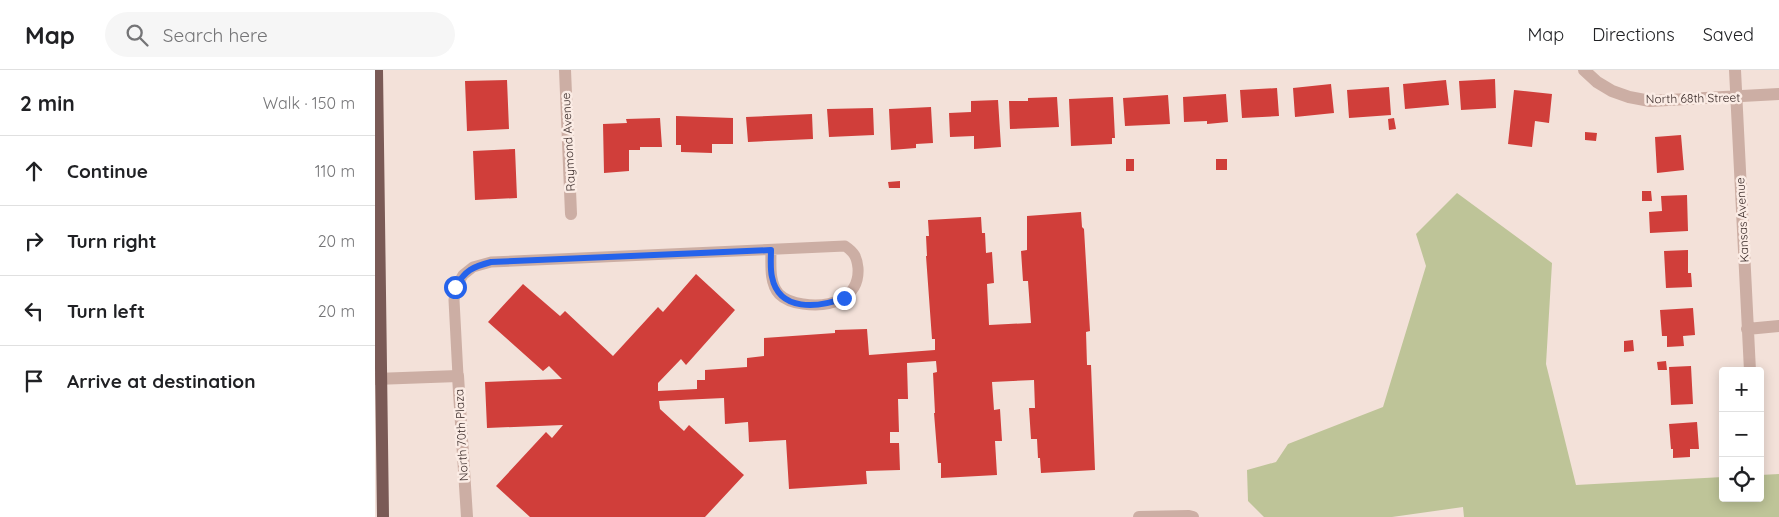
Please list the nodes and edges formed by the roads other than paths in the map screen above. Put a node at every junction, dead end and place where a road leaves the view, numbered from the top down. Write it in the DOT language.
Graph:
graph roads {
  1 [pos="377,70"];
  2 [pos="565,70"];
  3 [pos="1585,70"];
  4 [pos="1735,70"];
  5 [pos="1779,94"];
  6 [pos="1737,97"];
  7 [pos="571,214"];
  8 [pos="771,250"];
  9 [pos="1779,326"];
  10 [pos="1747,329"];
  11 [pos="1750,367"];
  12 [pos="458,376"];
  13 [pos="378,379"];
  14 [pos="383,517"];
  15 [pos="467,517"];
  16 [pos="1139,517"];
  17 [pos="1193,517"];
  1 -- 13 [label="main road"];
  2 -- 7 [label="street, Raymond Avenue"];
  3 -- 6 [label="street, North 68th Street"];
  4 -- 6 [label="street, Kansas Avenue"];
  5 -- 6 [label="street, North 68th Street"];
  6 -- 10 [label="street, Kansas Avenue"];
  8 -- 8 [label="lane"];
  8 -- 12 [label="lane"];
  9 -- 10 [label="street"];
  10 -- 11 [label="street, Kansas Avenue"];
  12 -- 13 [label="street, North 70th Plaza"];
  12 -- 15 [label="street, North 70th Plaza"];
  13 -- 14 [label="main road"];
  16 -- 17 [label="street"];
}
